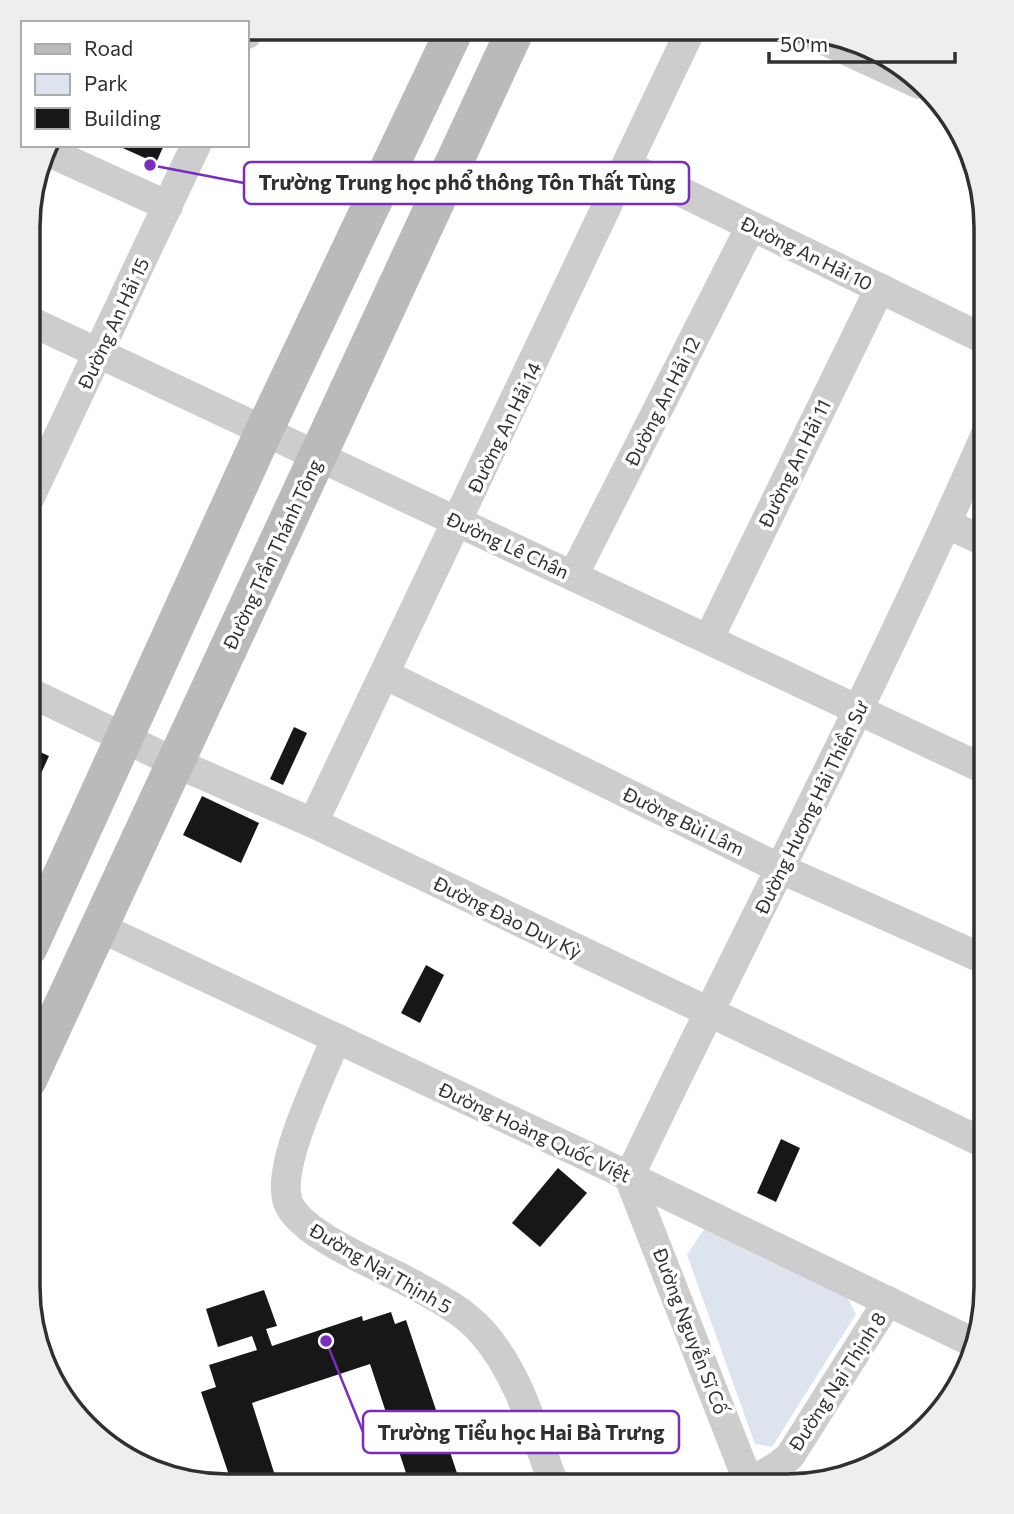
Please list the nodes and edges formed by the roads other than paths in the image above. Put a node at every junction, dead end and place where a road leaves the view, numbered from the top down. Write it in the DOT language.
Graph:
graph roads {
  1 [pos="511,40"];
  2 [pos="686,40"];
  3 [pos="449,41"];
  4 [pos="846,50"];
  5 [pos="885,68"];
  6 [pos="195,147"];
  7 [pos="55,155"];
  8 [pos="628,166"];
  9 [pos="168,206"];
  10 [pos="751,226"];
  11 [pos="880,288"];
  12 [pos="40,325"];
  13 [pos="974,334"];
  14 [pos="99,352"];
  15 [pos="263,433"];
  16 [pos="317,457"];
  17 [pos="974,462"];
  18 [pos="40,476"];
  19 [pos="458,522"];
  20 [pos="947,524"];
  21 [pos="974,536"];
  22 [pos="573,576"];
  23 [pos="709,638"];
  24 [pos="386,675"];
  25 [pos="40,697"];
  26 [pos="857,712"];
  27 [pos="124,738"];
  28 [pos="176,763"];
  29 [pos="973,764"];
  30 [pos="313,823"];
  31 [pos="781,869"];
  32 [pos="40,923"];
  33 [pos="99,927"];
  34 [pos="973,954"];
  35 [pos="710,1015"];
  36 [pos="336,1038"];
  37 [pos="40,1054"];
  38 [pos="973,1138"];
  39 [pos="629,1177"];
  40 [pos="888,1301"];
  41 [pos="966,1338"];
  42 [pos="550,1474"];
  43 [pos="746,1474"];
  44 [pos="766,1474"];
  1 -- 16 [label="main road, Đường Trần Thánh Tông"];
  2 -- 8 [label="street, Đường An Hải 14"];
  3 -- 15 [label="main road"];
  4 -- 5 [label="street"];
  6 -- 9 [label="street, Đường An Hải 15"];
  7 -- 9 [label="street"];
  8 -- 10 [label="street, Đường An Hải 10"];
  8 -- 19 [label="street, Đường An Hải 14"];
  9 -- 14 [label="street, Đường An Hải 15"];
  10 -- 11 [label="street, Đường An Hải 10"];
  10 -- 22 [label="street, Đường An Hải 12"];
  11 -- 13 [label="street, Đường An Hải 10"];
  11 -- 23 [label="street, Đường An Hải 11"];
  12 -- 14 [label="street, Đường Lê Chân"];
  14 -- 15 [label="street, Đường Lê Chân"];
  14 -- 18 [label="street, Đường An Hải 15"];
  15 -- 16 [label="street, Đường Lê Chân"];
  15 -- 27 [label="main road"];
  16 -- 19 [label="street, Đường Lê Chân"];
  16 -- 28 [label="main road, Đường Trần Thánh Tông"];
  17 -- 20 [label="street, Đường Hương Hải Thiền Sư"];
  19 -- 22 [label="street, Đường Lê Chân"];
  19 -- 24 [label="street, Đường An Hải 14"];
  20 -- 21 [label="street"];
  20 -- 26 [label="street, Đường Hương Hải Thiền Sư"];
  22 -- 23 [label="street, Đường Lê Chân"];
  23 -- 26 [label="street, Đường Lê Chân"];
  24 -- 30 [label="street, Đường An Hải 14"];
  24 -- 31 [label="street, Đường Bùi Lâm"];
  25 -- 27 [label="street, Đường Đào Duy Kỳ"];
  26 -- 29 [label="street, Đường Lê Chân"];
  26 -- 31 [label="street, Đường Hương Hải Thiền Sư"];
  27 -- 28 [label="street, Đường Đào Duy Kỳ"];
  27 -- 32 [label="main road"];
  28 -- 30 [label="street, Đường Đào Duy Kỳ"];
  28 -- 33 [label="main road, Đường Trần Thánh Tông"];
  30 -- 35 [label="street, Đường Đào Duy Kỳ"];
  31 -- 34 [label="street, Đường Bùi Lâm"];
  31 -- 35 [label="street, Đường Hương Hải Thiền Sư"];
  33 -- 36 [label="street, Đường Hoàng Quốc Việt"];
  33 -- 37 [label="main road, Đường Trần Thánh Tông"];
  35 -- 38 [label="street, Đường Đào Duy Kỳ"];
  35 -- 39 [label="street, Đường Hương Hải Thiền Sư"];
  36 -- 39 [label="street, Đường Hoàng Quốc Việt"];
  36 -- 42 [label="street, Đường Nại Thịnh 5"];
  39 -- 40 [label="street, Đường Hoàng Quốc Việt"];
  39 -- 43 [label="street, Đường Nguyễn Sĩ Cố"];
  40 -- 41 [label="street, Đường Hoàng Quốc Việt"];
  40 -- 44 [label="street, Đường Nại Thịnh 8"];
}
